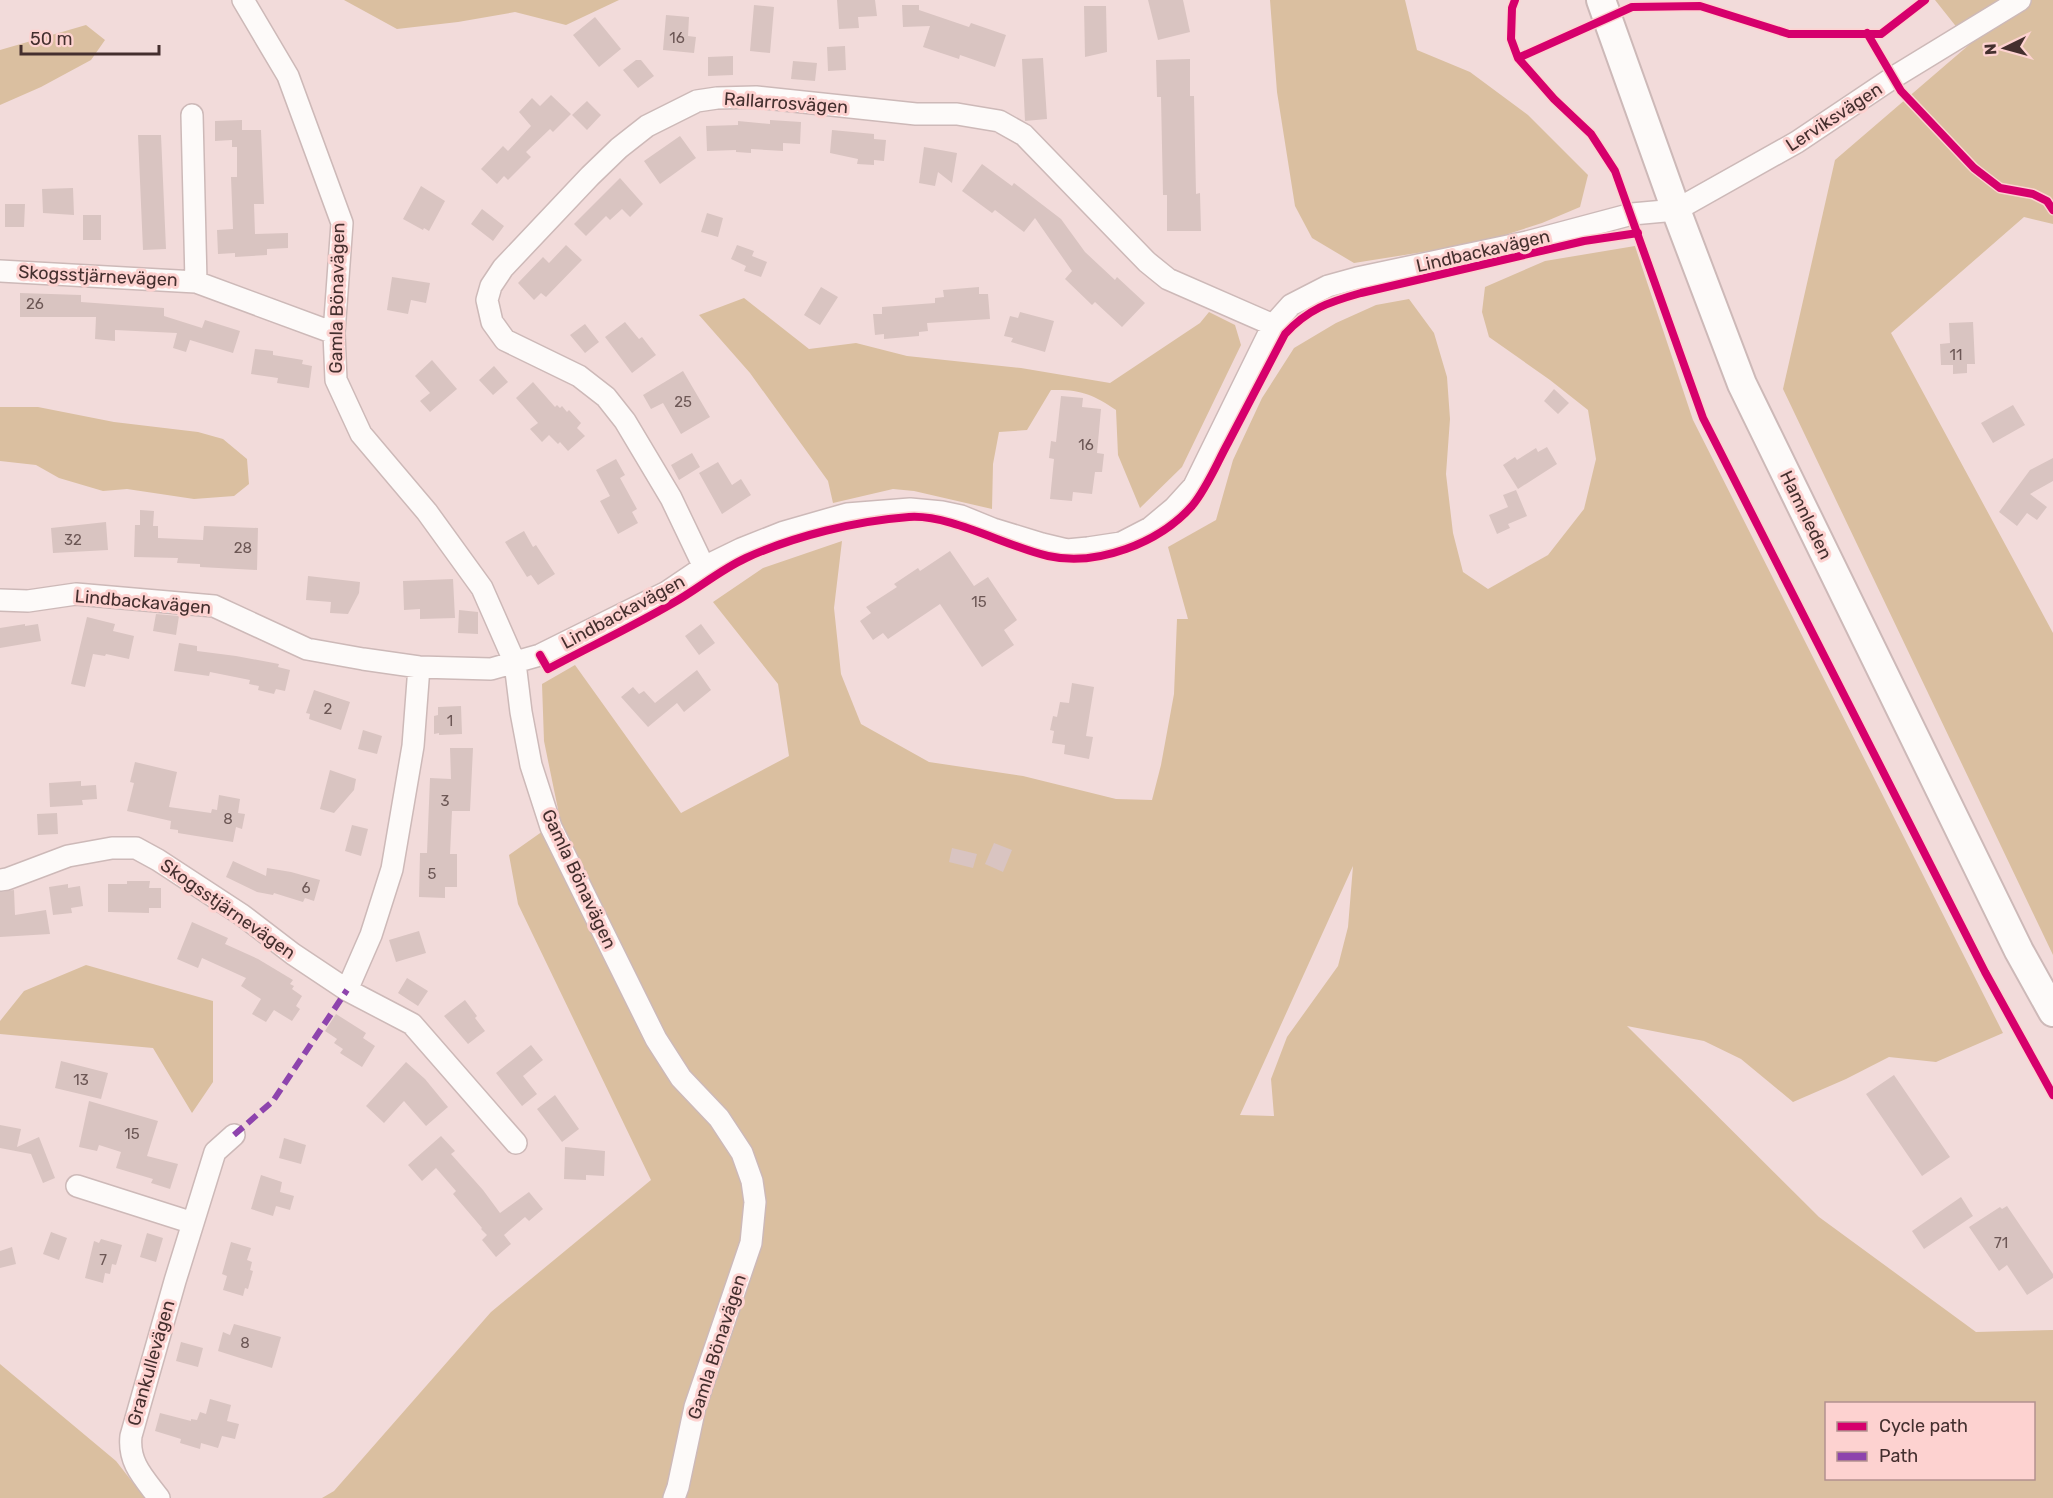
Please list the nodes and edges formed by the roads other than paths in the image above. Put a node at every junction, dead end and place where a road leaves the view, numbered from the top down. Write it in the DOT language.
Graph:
graph roads {
  1 [pos="243,0"];
  2 [pos="1601,0"];
  3 [pos="2020,0"];
  4 [pos="192,115"];
  5 [pos="1676,210"];
  6 [pos="0,271"];
  7 [pos="196,282"];
  8 [pos="1273,325"];
  9 [pos="334,333"];
  10 [pos="704,567"];
  11 [pos="0,600"];
  12 [pos="515,663"];
  13 [pos="419,667"];
  14 [pos="0,880"];
  15 [pos="347,990"];
  16 [pos="2053,1012"];
  17 [pos="234,1135"];
  18 [pos="516,1143"];
  19 [pos="77,1186"];
  20 [pos="193,1222"];
  21 [pos="159,1498"];
  22 [pos="674,1498"];
  1 -- 9 [label="street, Gamla Bönavägen"];
  2 -- 5 [label="main road, Hamnleden"];
  3 -- 5 [label="street, Lerviksvägen"];
  4 -- 7 [label="street, Skogsstjärnevägen"];
  5 -- 8 [label="street, Lindbackavägen"];
  5 -- 16 [label="main road, Hamnleden"];
  6 -- 7 [label="street, Skogsstjärnevägen"];
  7 -- 9 [label="street, Skogsstjärnevägen"];
  8 -- 10 [label="street, Lindbackavägen"];
  8 -- 10 [label="street, Rallarrosvägen"];
  9 -- 12 [label="street, Gamla Bönavägen"];
  10 -- 12 [label="street, Lindbackavägen"];
  11 -- 13 [label="street, Lindbackavägen"];
  12 -- 13 [label="street, Lindbackavägen"];
  12 -- 22 [label="street, Gamla Bönavägen"];
  13 -- 15 [label="street"];
  14 -- 15 [label="street, Skogsstjärnevägen"];
  15 -- 18 [label="street, Skogsstjärnevägen"];
  17 -- 20 [label="street, Grankullevägen"];
  19 -- 20 [label="street"];
  20 -- 21 [label="street, Grankullevägen"];
}
